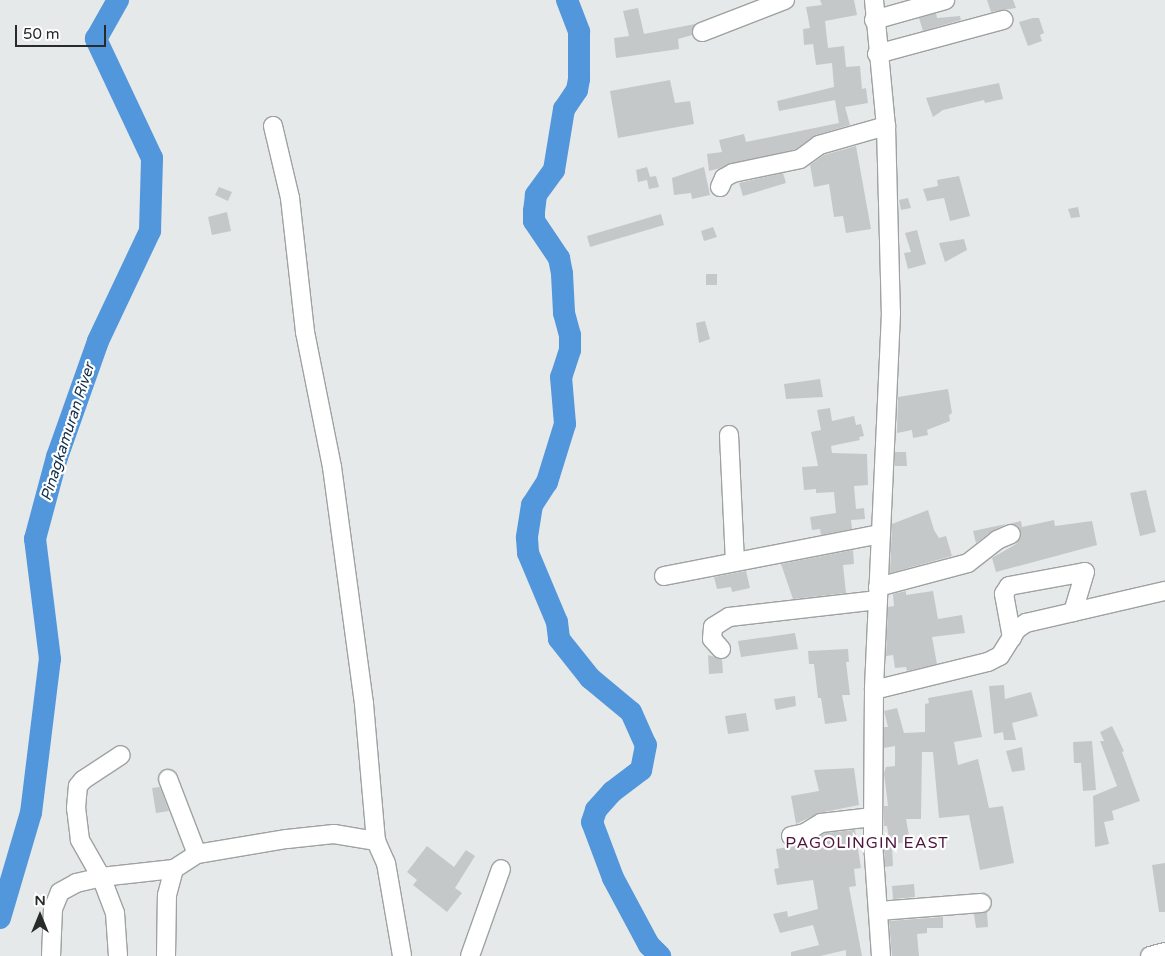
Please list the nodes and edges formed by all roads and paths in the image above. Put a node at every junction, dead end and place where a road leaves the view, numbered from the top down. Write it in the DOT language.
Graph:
graph roads {
  1 [pos="785,0"];
  2 [pos="874,0"];
  3 [pos="945,0"];
  4 [pos="874,20"];
  5 [pos="1003,20"];
  6 [pos="702,32"];
  7 [pos="877,54"];
  8 [pos="273,126"];
  9 [pos="886,126"];
  10 [pos="720,187"];
  11 [pos="729,435"];
  12 [pos="881,534"];
  13 [pos="1011,534"];
  14 [pos="735,562"];
  15 [pos="664,576"];
  16 [pos="1165,591"];
  17 [pos="878,594"];
  18 [pos="1073,612"];
  19 [pos="1012,638"];
  20 [pos="721,649"];
  21 [pos="874,690"];
  22 [pos="121,755"];
  23 [pos="168,779"];
  24 [pos="873,817"];
  25 [pos="790,836"];
  26 [pos="376,841"];
  27 [pos="197,854"];
  28 [pos="174,869"];
  29 [pos="501,869"];
  30 [pos="100,877"];
  31 [pos="982,903"];
  32 [pos="878,912"];
  33 [pos="1165,952"];
  34 [pos="51,956"];
  35 [pos="118,956"];
  36 [pos="166,956"];
  37 [pos="402,956"];
  38 [pos="470,956"];
  39 [pos="881,956"];
  40 [pos="1150,956"];
  1 -- 6 [label="street"];
  2 -- 4 [label="street"];
  3 -- 4 [label="street"];
  4 -- 7 [label="street"];
  5 -- 7 [label="street"];
  7 -- 9 [label="street"];
  8 -- 26 [label="street"];
  9 -- 10 [label="street"];
  9 -- 12 [label="street"];
  11 -- 14 [label="street"];
  12 -- 14 [label="street"];
  12 -- 17 [label="street"];
  13 -- 17 [label="street"];
  14 -- 15 [label="street"];
  16 -- 18 [label="street"];
  17 -- 20 [label="street"];
  17 -- 21 [label="street"];
  18 -- 19 [label="street"];
  18 -- 19 [label="street"];
  19 -- 21 [label="street"];
  21 -- 24 [label="street"];
  22 -- 30 [label="street"];
  23 -- 27 [label="street"];
  24 -- 25 [label="street"];
  24 -- 32 [label="street"];
  26 -- 27 [label="street"];
  26 -- 37 [label="street"];
  27 -- 28 [label="street"];
  28 -- 30 [label="street"];
  28 -- 36 [label="street"];
  29 -- 38 [label="street"];
  30 -- 34 [label="street"];
  30 -- 35 [label="street"];
  31 -- 32 [label="street"];
  32 -- 39 [label="street"];
  33 -- 40 [label="street"];
}
